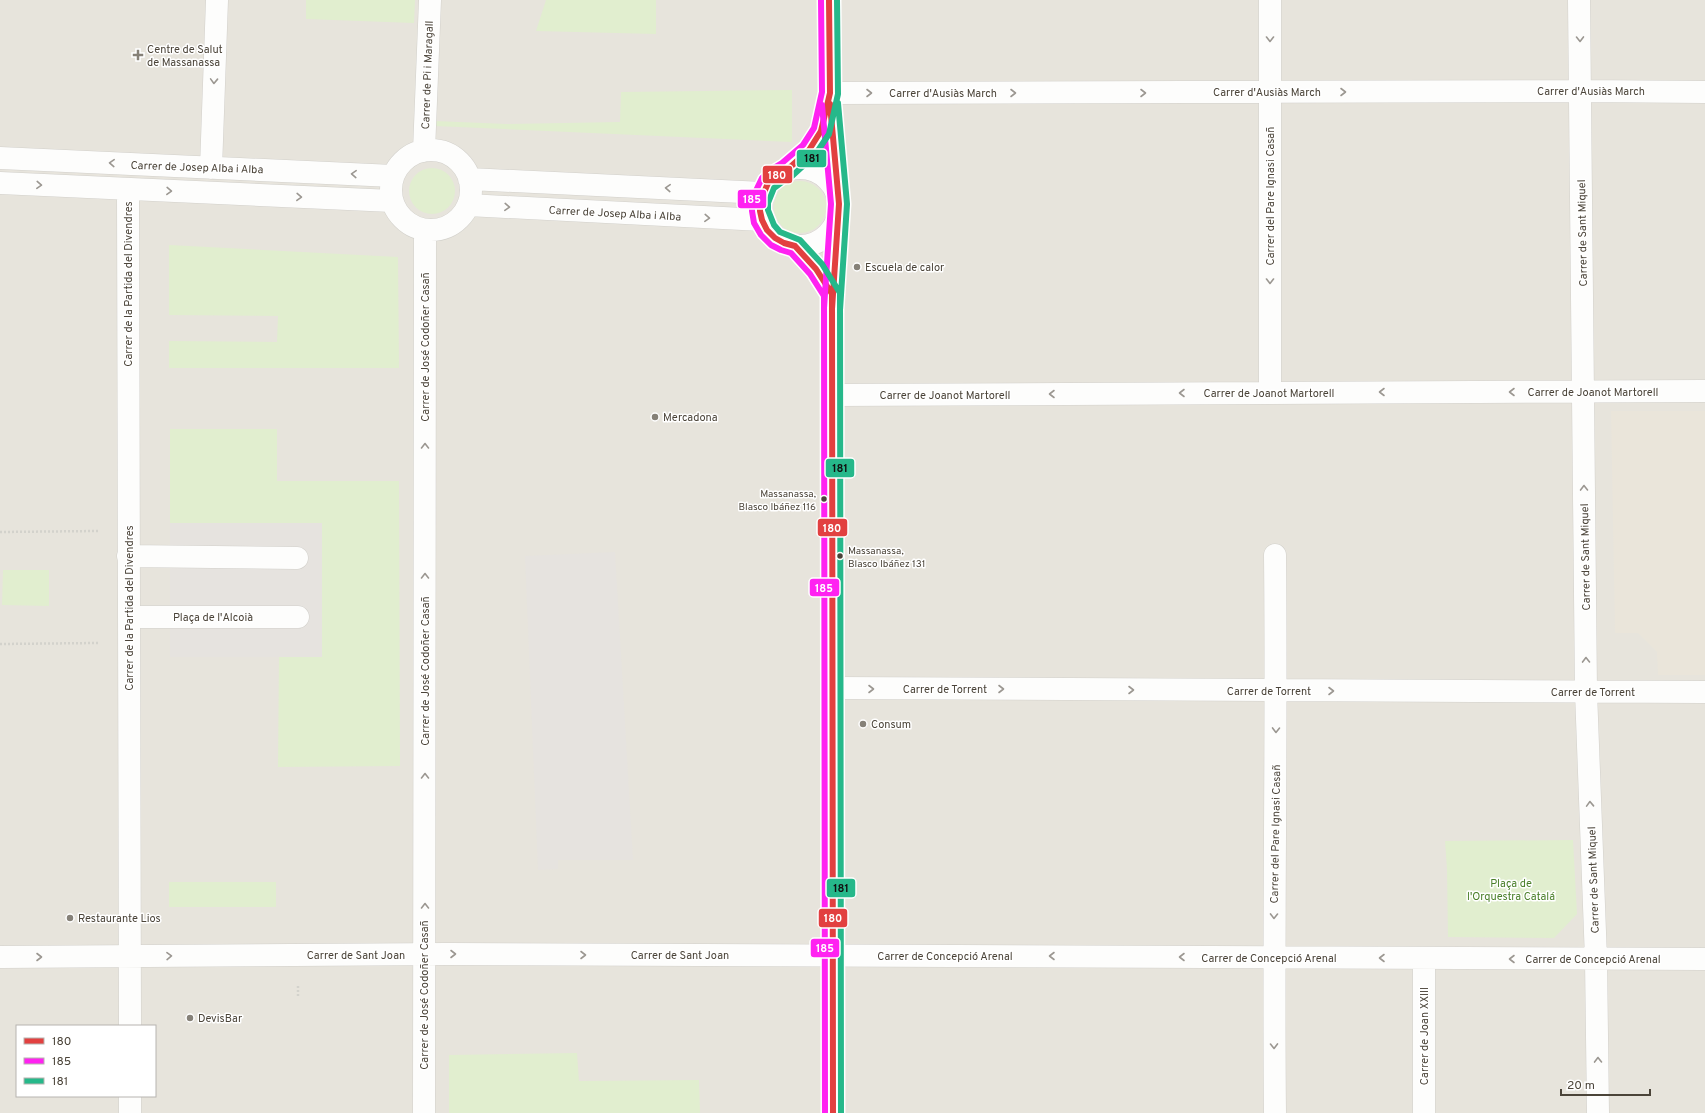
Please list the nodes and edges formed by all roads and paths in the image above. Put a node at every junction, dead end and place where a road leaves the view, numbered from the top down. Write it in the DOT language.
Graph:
graph roads {
  1 [pos="217,0"];
  2 [pos="430,0"];
  3 [pos="829,0"];
  4 [pos="1270,0"];
  5 [pos="1579,0"];
  6 [pos="1581,91"];
  7 [pos="1270,92"];
  8 [pos="1705,92"];
  9 [pos="830,93"];
  10 [pos="424,151"];
  11 [pos="0,158"];
  12 [pos="211,168"];
  13 [pos="786,170"];
  14 [pos="393,176"];
  15 [pos="469,179"];
  16 [pos="0,183"];
  17 [pos="128,189"];
  18 [pos="763,193"];
  19 [pos="392,201"];
  20 [pos="837,204"];
  21 [pos="468,205"];
  22 [pos="762,220"];
  23 [pos="425,230"];
  24 [pos="795,246"];
  25 [pos="832,294"];
  26 [pos="1705,391"];
  27 [pos="1270,392"];
  28 [pos="1583,392"];
  29 [pos="832,395"];
  30 [pos="98,531"];
  31 [pos="0,532"];
  32 [pos="1275,555"];
  33 [pos="128,556"];
  34 [pos="297,558"];
  35 [pos="129,617"];
  36 [pos="298,617"];
  37 [pos="98,643"];
  38 [pos="0,644"];
  39 [pos="832,688"];
  40 [pos="1276,691"];
  41 [pos="1586,692"];
  42 [pos="1705,692"];
  43 [pos="425,955"];
  44 [pos="833,955"];
  45 [pos="0,957"];
  46 [pos="130,957"];
  47 [pos="1273,958"];
  48 [pos="1424,958"];
  49 [pos="1596,959"];
  50 [pos="1705,959"];
  51 [pos="298,985"];
  52 [pos="298,996"];
  53 [pos="130,1025"];
  54 [pos="130,1097"];
  55 [pos="130,1113"];
  56 [pos="424,1113"];
  57 [pos="833,1113"];
  58 [pos="1275,1113"];
  59 [pos="1424,1113"];
  60 [pos="1598,1113"];
  1 -- 12 [label="street, one-way"];
  2 -- 10 [label="street, Carrer de Pi i Maragall"];
  3 -- 9 [label="street"];
  4 -- 7 [label="street, Carrer del Pare Ignasi Casañ, one-way"];
  5 -- 6 [label="street, Carrer de Sant Miquel, one-way"];
  7 -- 6 [label="street, Carrer d'Ausiàs March, one-way"];
  6 -- 8 [label="street, Carrer d'Ausiàs March"];
  6 -- 28 [label="street, Carrer de Sant Miquel"];
  9 -- 7 [label="street, Carrer d'Ausiàs March, one-way"];
  7 -- 27 [label="street, Carrer del Pare Ignasi Casañ, one-way"];
  9 -- 13 [label="street"];
  9 -- 20 [label="street"];
  10 -- 14 [label="street"];
  10 -- 15 [label="street"];
  12 -- 11 [label="street, Carrer de Josep Alba i Alba, one-way"];
  14 -- 12 [label="street, Carrer de Josep Alba i Alba, one-way"];
  13 -- 18 [label="street"];
  13 -- 20 [label="street"];
  14 -- 19 [label="street"];
  18 -- 15 [label="street, one-way"];
  15 -- 21 [label="street"];
  16 -- 17 [label="street, one-way"];
  17 -- 19 [label="street, one-way"];
  17 -- 33 [label="street, Carrer de la Partida del Divendres"];
  18 -- 22 [label="street"];
  19 -- 23 [label="street"];
  20 -- 24 [label="street"];
  20 -- 25 [label="street"];
  21 -- 22 [label="street, Carrer de Josep Alba i Alba, one-way"];
  21 -- 23 [label="street"];
  22 -- 24 [label="street"];
  43 -- 23 [label="street, Carrer de José Codoñer Casañ, one-way"];
  24 -- 25 [label="street"];
  25 -- 29 [label="street"];
  26 -- 28 [label="street, Carrer de Joanot Martorell"];
  28 -- 27 [label="street, Carrer de Joanot Martorell, one-way"];
  27 -- 29 [label="street, Carrer de Joanot Martorell, one-way"];
  41 -- 28 [label="street, Carrer de Sant Miquel, one-way"];
  29 -- 39 [label="street"];
  30 -- 31 [label="path"];
  32 -- 40 [label="street, Carrer del Pare Ignasi Casañ"];
  33 -- 34 [label="street"];
  33 -- 35 [label="street, Carrer de la Partida del Divendres"];
  35 -- 36 [label="street, Plaça de l'Alcoià"];
  35 -- 46 [label="street, Carrer de la Partida del Divendres"];
  37 -- 38 [label="path"];
  39 -- 40 [label="street, Carrer de Torrent, one-way"];
  39 -- 44 [label="street"];
  40 -- 41 [label="street, Carrer de Torrent, one-way"];
  40 -- 47 [label="street, Carrer del Pare Ignasi Casañ, one-way"];
  41 -- 42 [label="street, Carrer de Torrent"];
  49 -- 41 [label="street, Carrer de Sant Miquel, one-way"];
  43 -- 44 [label="street, Carrer de Sant Joan, one-way"];
  46 -- 43 [label="street, Carrer de Sant Joan, one-way"];
  43 -- 56 [label="street, Carrer de José Codoñer Casañ"];
  47 -- 44 [label="street, Carrer de Concepció Arenal, one-way"];
  44 -- 57 [label="street"];
  45 -- 46 [label="street, Carrer de Sant Joan, one-way"];
  46 -- 53 [label="street, Carrer de la Partida del Divendres"];
  48 -- 47 [label="street, Carrer de Concepció Arenal, one-way"];
  47 -- 58 [label="street, Carrer del Pare Ignasi Casañ, one-way"];
  49 -- 48 [label="street, Carrer de Concepció Arenal, one-way"];
  48 -- 59 [label="street, Carrer de Joan XXIII"];
  49 -- 50 [label="street, Carrer de Concepció Arenal"];
  60 -- 49 [label="street, Carrer de Sant Miquel, one-way"];
  51 -- 52 [label="path"];
  54 -- 55 [label="street"];
}
